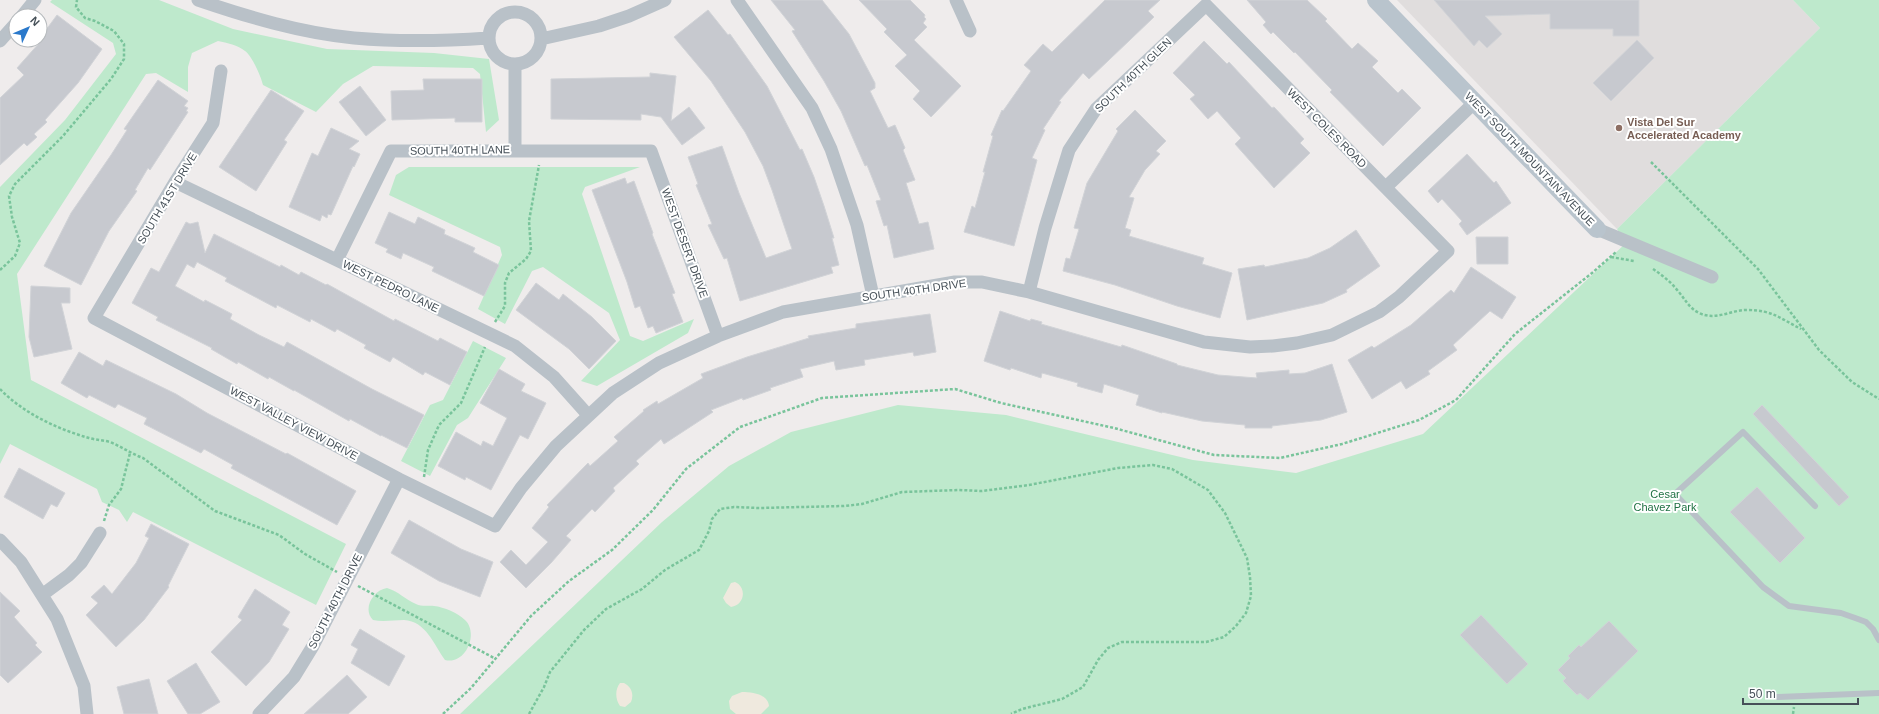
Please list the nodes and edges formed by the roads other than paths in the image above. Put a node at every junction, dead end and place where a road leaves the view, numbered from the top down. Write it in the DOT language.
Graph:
graph roads {
  1 [pos="35,0"];
  2 [pos="198,0"];
  3 [pos="665,0"];
  4 [pos="737,0"];
  5 [pos="956,0"];
  6 [pos="1376,0"];
  7 [pos="1206,5"];
  8 [pos="28,8"];
  9 [pos="970,31"];
  10 [pos="8,32"];
  11 [pos="488,38"];
  12 [pos="541,39"];
  13 [pos="0,41"];
  14 [pos="515,64"];
  15 [pos="221,71"];
  16 [pos="1475,102"];
  17 [pos="515,150"];
  18 [pos="651,151"];
  19 [pos="176,182"];
  20 [pos="1386,188"];
  21 [pos="1597,229"];
  22 [pos="1448,251"];
  23 [pos="337,260"];
  24 [pos="1712,277"];
  25 [pos="1029,292"];
  26 [pos="873,296"];
  27 [pos="94,318"];
  28 [pos="718,336"];
  29 [pos="588,415"];
  30 [pos="399,479"];
  31 [pos="1815,506"];
  32 [pos="495,526"];
  33 [pos="100,533"];
  34 [pos="0,540"];
  35 [pos="42,595"];
  36 [pos="1879,640"];
  37 [pos="1879,693"];
  38 [pos="1776,697"];
  39 [pos="87,714"];
  40 [pos="258,714"];
  1 -- 8 [label="street"];
  2 -- 11 [label="street"];
  3 -- 12 [label="street"];
  4 -- 26 [label="street"];
  5 -- 9 [label="street"];
  6 -- 16 [label="street, WEST SOUTH MOUNTAIN AVENUE"];
  7 -- 20 [label="street, WEST COLES ROAD"];
  7 -- 25 [label="street, SOUTH 40TH GLEN"];
  10 -- 13 [label="street"];
  11 -- 12 [label="street"];
  11 -- 14 [label="street"];
  12 -- 14 [label="street"];
  14 -- 17 [label="street"];
  15 -- 19 [label="street, SOUTH 41ST DRIVE"];
  16 -- 20 [label="street"];
  16 -- 21 [label="street, WEST SOUTH MOUNTAIN AVENUE"];
  17 -- 18 [label="street, SOUTH 40TH LANE"];
  17 -- 23 [label="street, SOUTH 40TH LANE"];
  18 -- 28 [label="street, WEST DESERT DRIVE"];
  19 -- 23 [label="street, WEST PEDRO LANE"];
  19 -- 27 [label="street, SOUTH 41ST DRIVE"];
  20 -- 22 [label="street, WEST COLES ROAD"];
  21 -- 24 [label="street, WEST SOUTH MOUNTAIN AVENUE"];
  22 -- 25 [label="street, SOUTH 40TH DRIVE"];
  23 -- 29 [label="street, WEST PEDRO LANE"];
  25 -- 26 [label="street, SOUTH 40TH DRIVE"];
  26 -- 28 [label="street, SOUTH 40TH DRIVE"];
  27 -- 30 [label="street, WEST VALLEY VIEW DRIVE"];
  28 -- 29 [label="street, SOUTH 40TH DRIVE"];
  29 -- 32 [label="street, SOUTH 40TH DRIVE"];
  30 -- 32 [label="street, WEST VALLEY VIEW DRIVE"];
  30 -- 40 [label="street, SOUTH 40TH DRIVE"];
  31 -- 36 [label="lane"];
  33 -- 35 [label="street"];
  34 -- 35 [label="street"];
  35 -- 39 [label="street"];
  37 -- 38 [label="lane"];
}
